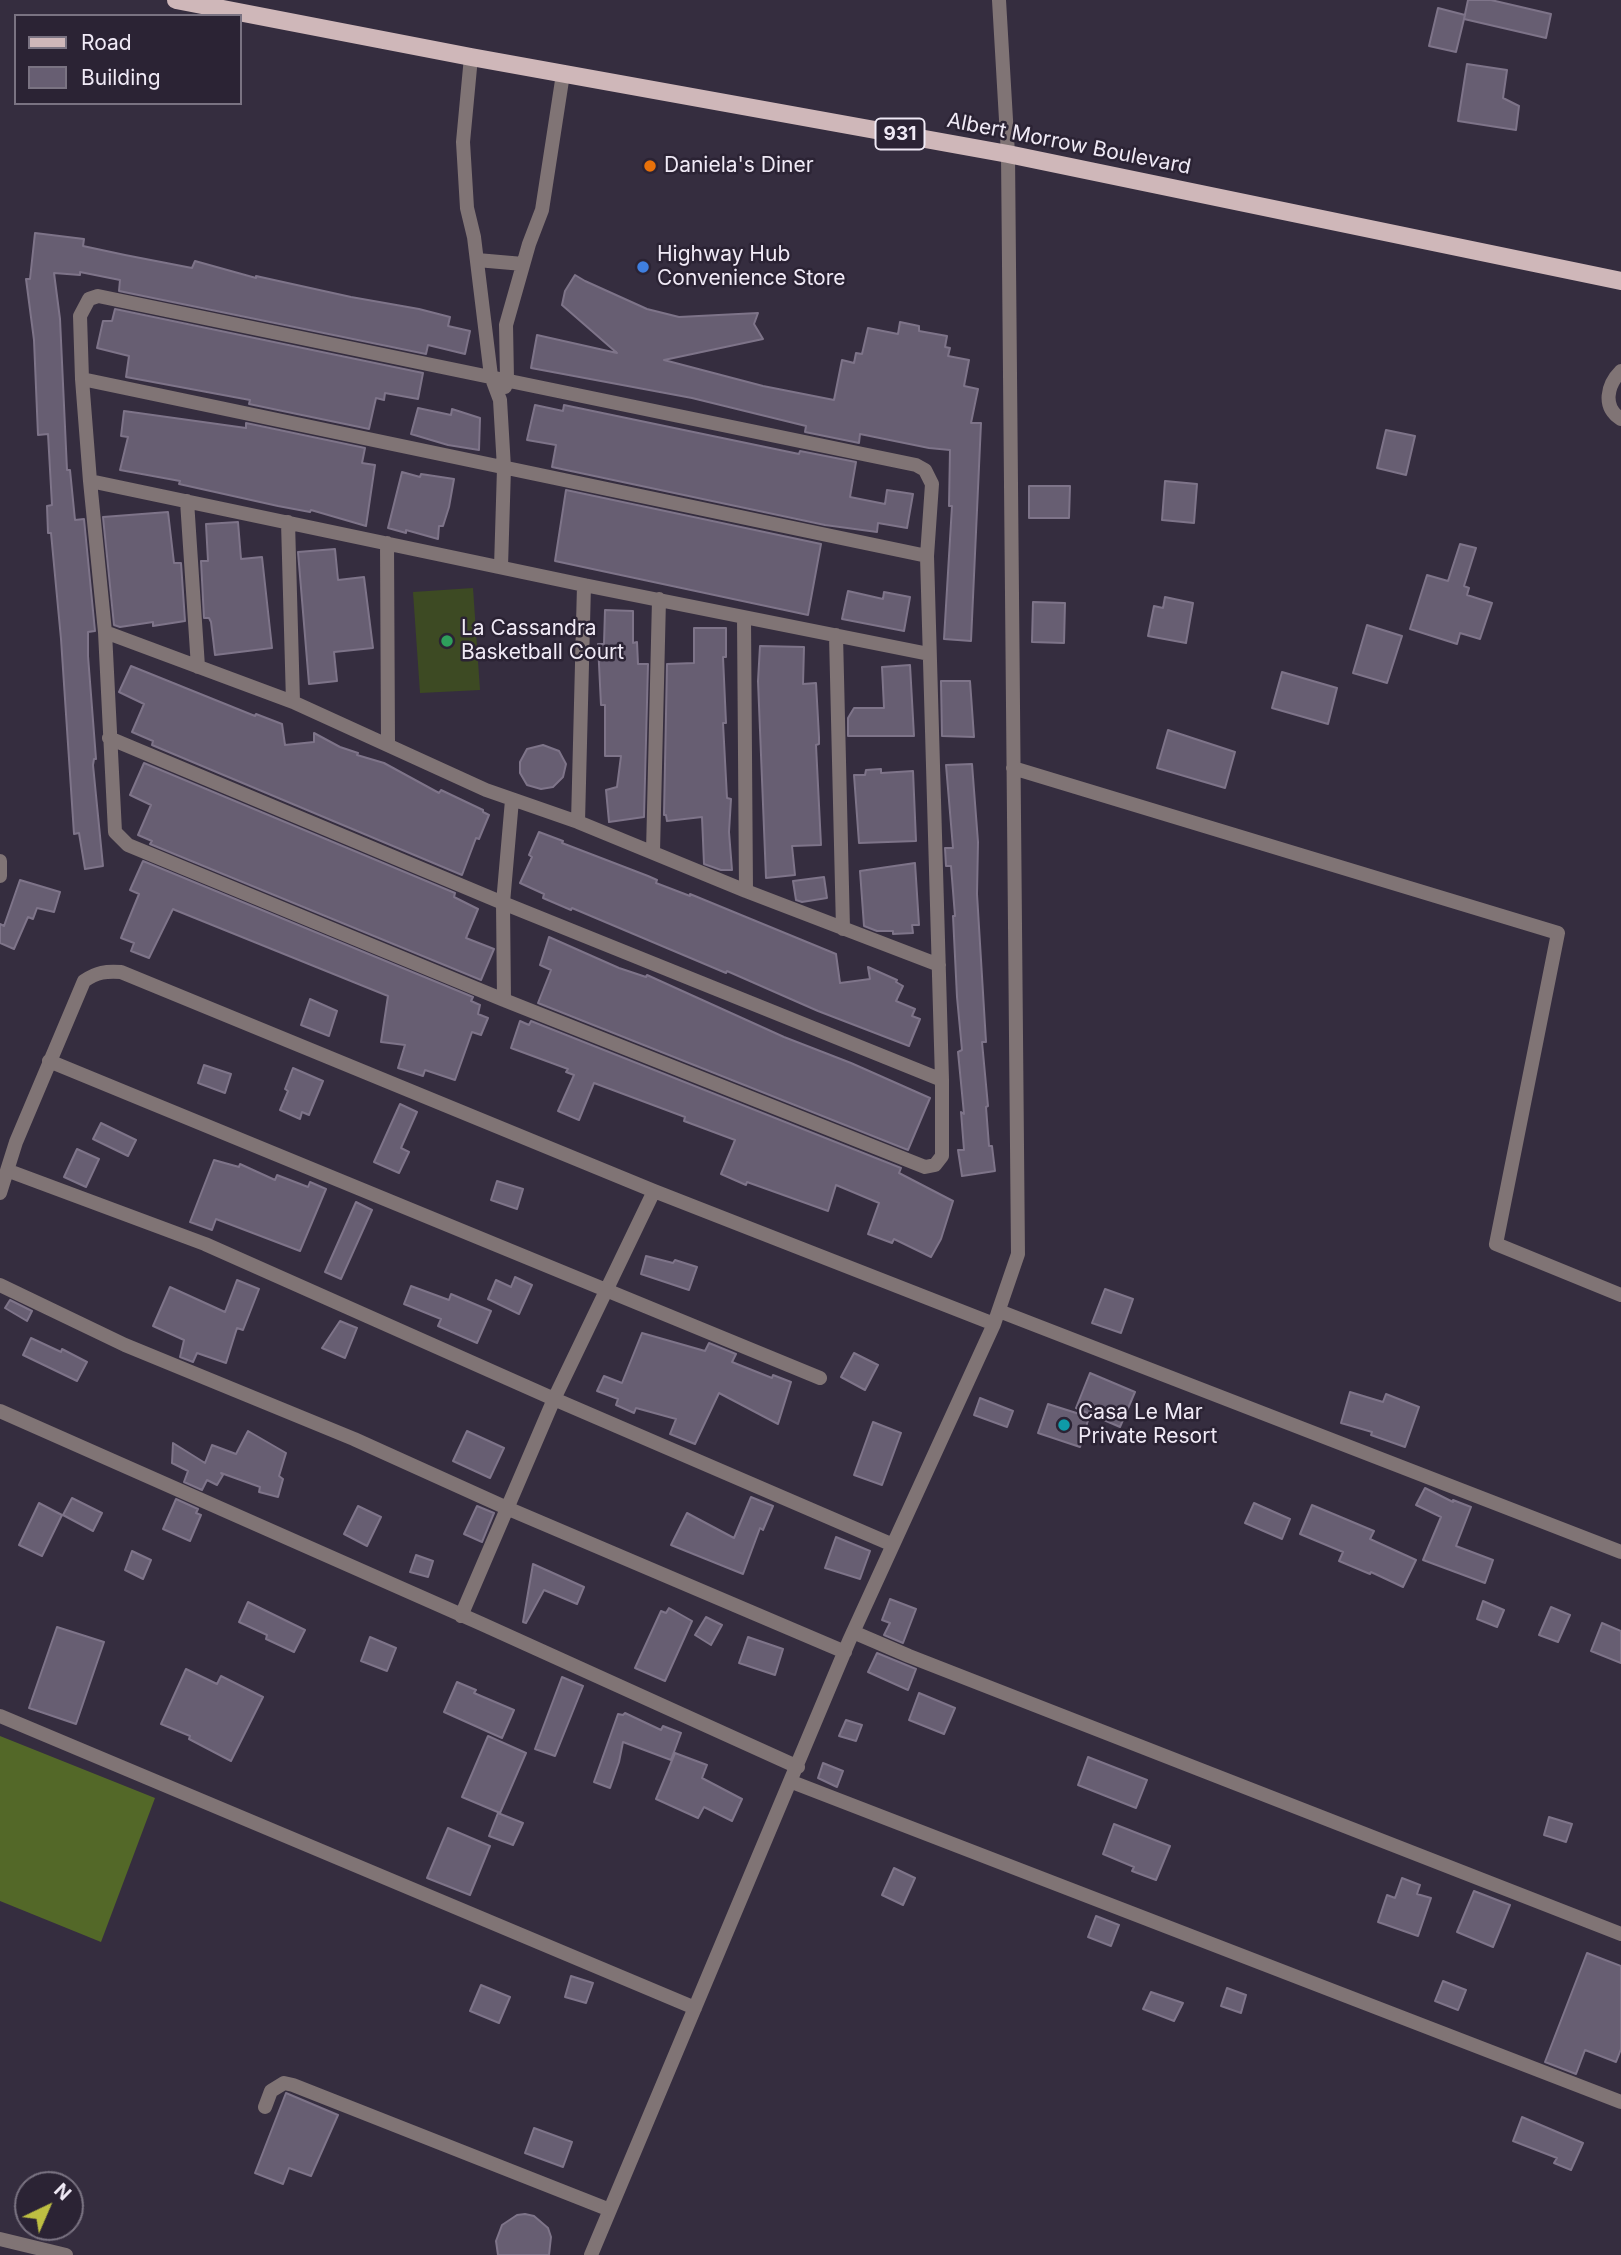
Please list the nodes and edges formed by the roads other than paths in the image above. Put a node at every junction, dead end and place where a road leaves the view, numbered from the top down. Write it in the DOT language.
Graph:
graph roads {
  1 [pos="176,0"];
  2 [pos="999,0"];
  3 [pos="471,57"];
  4 [pos="563,74"];
  5 [pos="1008,153"];
  6 [pos="477,260"];
  7 [pos="523,264"];
  8 [pos="1621,281"];
  9 [pos="1621,371"];
  10 [pos="491,376"];
  11 [pos="82,379"];
  12 [pos="507,379"];
  13 [pos="500,400"];
  14 [pos="1621,419"];
  15 [pos="504,468"];
  16 [pos="90,481"];
  17 [pos="187,501"];
  18 [pos="288,522"];
  19 [pos="387,543"];
  20 [pos="927,556"];
  21 [pos="501,567"];
  22 [pos="584,585"];
  23 [pos="659,599"];
  24 [pos="744,618"];
  25 [pos="105,632"];
  26 [pos="836,635"];
  27 [pos="929,654"];
  28 [pos="198,667"];
  29 [pos="293,702"];
  30 [pos="108,738"];
  31 [pos="388,744"];
  32 [pos="1013,768"];
  33 [pos="512,800"];
  34 [pos="578,822"];
  35 [pos="653,852"];
  36 [pos="0,861"];
  37 [pos="0,876"];
  38 [pos="746,891"];
  39 [pos="503,903"];
  40 [pos="843,929"];
  41 [pos="939,965"];
  42 [pos="504,1000"];
  43 [pos="49,1061"];
  44 [pos="942,1080"];
  45 [pos="9,1171"];
  46 [pos="653,1191"];
  47 [pos="0,1193"];
  48 [pos="0,1285"];
  49 [pos="605,1291"];
  50 [pos="1621,1295"];
  51 [pos="996,1317"];
  52 [pos="820,1378"];
  53 [pos="554,1399"];
  54 [pos="0,1411"];
  55 [pos="509,1509"];
  56 [pos="893,1545"];
  57 [pos="1621,1552"];
  58 [pos="461,1616"];
  59 [pos="853,1632"];
  60 [pos="845,1652"];
  61 [pos="0,1716"];
  62 [pos="798,1767"];
  63 [pos="792,1782"];
  64 [pos="1621,1934"];
  65 [pos="695,2008"];
  66 [pos="1621,2102"];
  67 [pos="265,2107"];
  68 [pos="610,2210"];
  69 [pos="0,2239"];
  70 [pos="66,2255"];
  71 [pos="591,2255"];
  1 -- 3 [label="main road, Albert Morrow Boulevard / 931"];
  2 -- 5 [label="street"];
  3 -- 4 [label="main road, Albert Morrow Boulevard / 931"];
  3 -- 6 [label="street"];
  4 -- 5 [label="main road, Albert Morrow Boulevard / 931"];
  4 -- 7 [label="street"];
  5 -- 8 [label="main road, Albert Morrow Boulevard / 931"];
  5 -- 32 [label="street"];
  6 -- 7 [label="street"];
  6 -- 10 [label="street"];
  7 -- 12 [label="street"];
  9 -- 14 [label="street"];
  10 -- 11 [label="street"];
  10 -- 12 [label="street"];
  10 -- 13 [label="street"];
  11 -- 15 [label="street"];
  11 -- 16 [label="street"];
  12 -- 13 [label="street"];
  12 -- 20 [label="street"];
  13 -- 15 [label="street"];
  15 -- 20 [label="street"];
  15 -- 21 [label="street"];
  16 -- 17 [label="street"];
  16 -- 25 [label="street"];
  17 -- 18 [label="street"];
  17 -- 28 [label="street"];
  18 -- 19 [label="street"];
  18 -- 29 [label="street"];
  19 -- 21 [label="street"];
  19 -- 31 [label="street"];
  20 -- 27 [label="street"];
  21 -- 22 [label="street"];
  22 -- 23 [label="street"];
  22 -- 34 [label="street"];
  23 -- 24 [label="street"];
  23 -- 35 [label="street"];
  24 -- 26 [label="street"];
  24 -- 38 [label="street"];
  25 -- 28 [label="street"];
  25 -- 30 [label="street"];
  26 -- 27 [label="street"];
  26 -- 40 [label="street"];
  27 -- 41 [label="street"];
  28 -- 29 [label="street"];
  29 -- 31 [label="street"];
  30 -- 39 [label="street"];
  30 -- 42 [label="street"];
  31 -- 33 [label="street"];
  32 -- 50 [label="street"];
  32 -- 51 [label="street"];
  33 -- 34 [label="street"];
  33 -- 39 [label="street"];
  34 -- 35 [label="street"];
  35 -- 38 [label="street"];
  36 -- 37 [label="street"];
  38 -- 40 [label="street"];
  39 -- 42 [label="street"];
  39 -- 44 [label="street"];
  40 -- 41 [label="street"];
  41 -- 44 [label="street"];
  42 -- 44 [label="street"];
  43 -- 45 [label="street"];
  43 -- 46 [label="street"];
  43 -- 49 [label="street"];
  45 -- 47 [label="street"];
  45 -- 53 [label="street"];
  46 -- 49 [label="street"];
  46 -- 51 [label="street"];
  48 -- 55 [label="street"];
  49 -- 52 [label="street"];
  49 -- 53 [label="street"];
  51 -- 56 [label="street"];
  51 -- 57 [label="street"];
  53 -- 55 [label="street"];
  53 -- 56 [label="street"];
  54 -- 58 [label="street"];
  55 -- 58 [label="street"];
  55 -- 60 [label="street"];
  56 -- 59 [label="street"];
  58 -- 62 [label="street"];
  59 -- 60 [label="street"];
  59 -- 64 [label="street"];
  60 -- 62 [label="street"];
  61 -- 65 [label="street"];
  62 -- 63 [label="street"];
  63 -- 65 [label="street"];
  63 -- 66 [label="street"];
  65 -- 68 [label="street"];
  67 -- 68 [label="street"];
  68 -- 71 [label="street"];
  69 -- 70 [label="street"];
}
